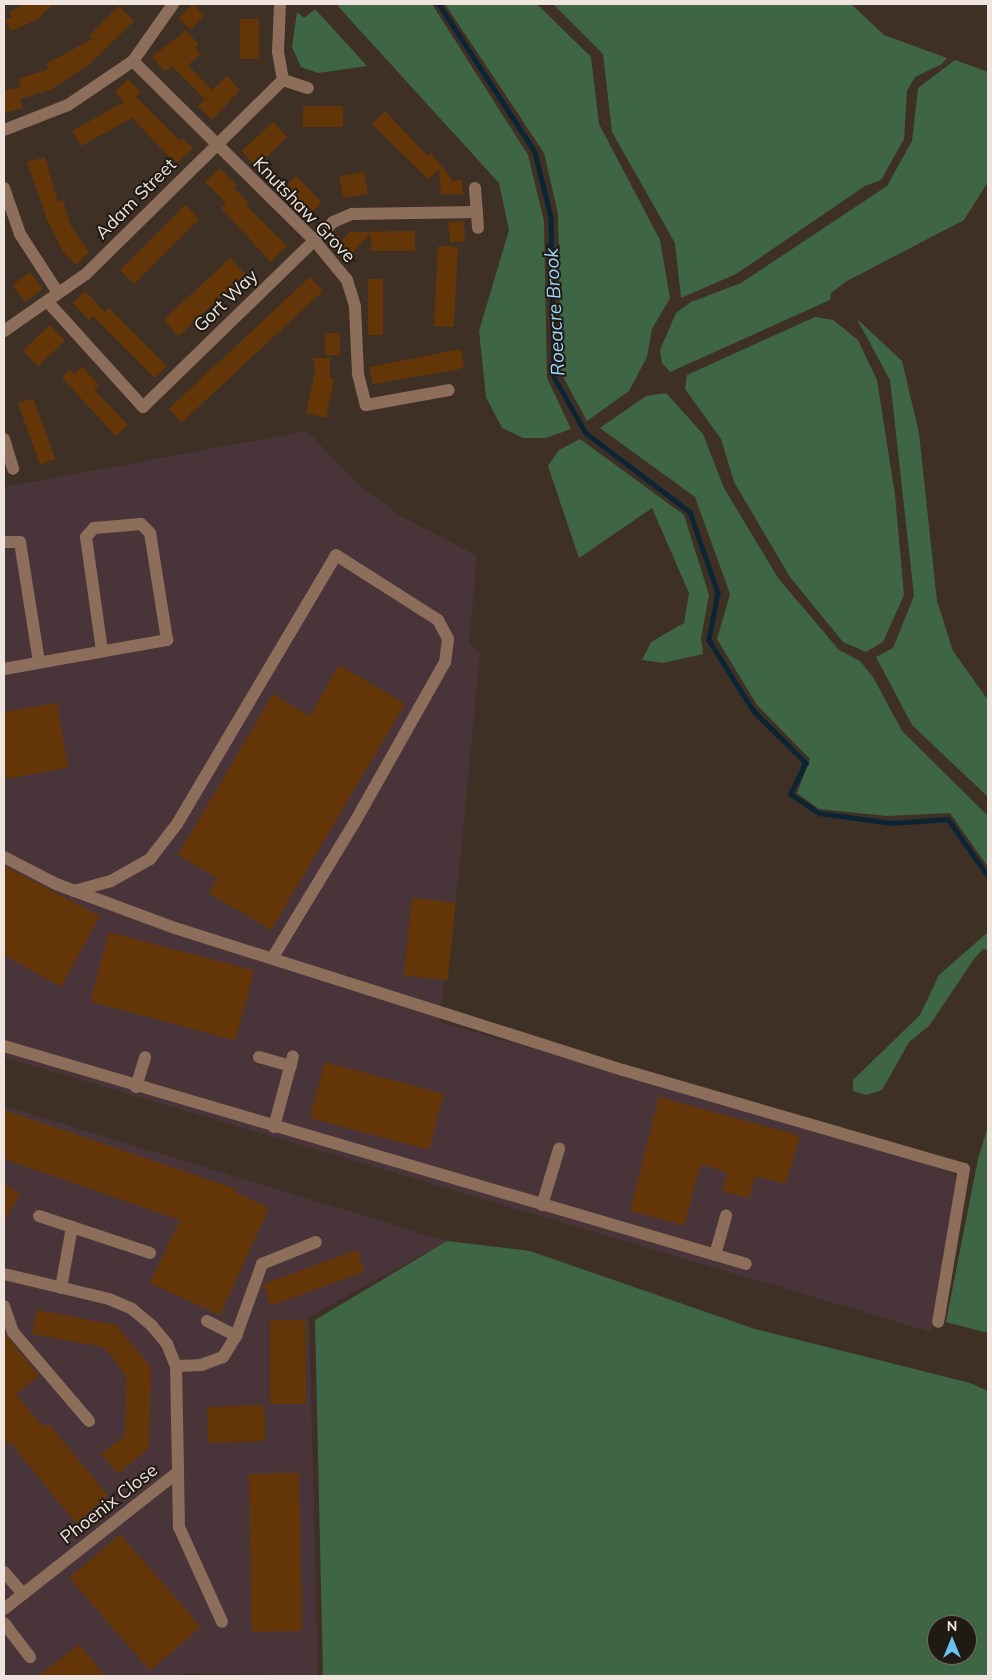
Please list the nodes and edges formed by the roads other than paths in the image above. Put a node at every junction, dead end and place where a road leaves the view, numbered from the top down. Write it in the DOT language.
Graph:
graph roads {
  1 [pos="173,4"];
  2 [pos="280,4"];
  3 [pos="133,61"];
  4 [pos="283,80"];
  5 [pos="308,88"];
  6 [pos="4,130"];
  7 [pos="215,145"];
  8 [pos="4,188"];
  9 [pos="475,188"];
  10 [pos="477,212"];
  11 [pos="478,228"];
  12 [pos="314,240"];
  13 [pos="58,293"];
  14 [pos="47,301"];
  15 [pos="4,331"];
  16 [pos="449,390"];
  17 [pos="4,439"];
  18 [pos="13,469"];
  19 [pos="4,542"];
  20 [pos="102,651"];
  21 [pos="39,662"];
  22 [pos="4,669"];
  23 [pos="4,857"];
  24 [pos="74,891"];
  25 [pos="273,957"];
  26 [pos="4,1046"];
  27 [pos="145,1057"];
  28 [pos="259,1057"];
  29 [pos="136,1087"];
  30 [pos="274,1127"];
  31 [pos="560,1149"];
  32 [pos="542,1205"];
  33 [pos="39,1216"];
  34 [pos="726,1216"];
  35 [pos="72,1227"];
  36 [pos="316,1242"];
  37 [pos="150,1253"];
  38 [pos="715,1255"];
  39 [pos="746,1264"];
  40 [pos="4,1278"];
  41 [pos="60,1288"];
  42 [pos="4,1306"];
  43 [pos="207,1321"];
  44 [pos="938,1322"];
  45 [pos="236,1336"];
  46 [pos="176,1366"];
  47 [pos="88,1421"];
  48 [pos="178,1472"];
  49 [pos="4,1572"];
  50 [pos="23,1594"];
  51 [pos="4,1610"];
  52 [pos="4,1622"];
  53 [pos="222,1622"];
  54 [pos="30,1658"];
  1 -- 3 [label="street"];
  2 -- 4 [label="street"];
  3 -- 6 [label="street"];
  3 -- 7 [label="street, Knutshaw Grove"];
  4 -- 5 [label="street"];
  4 -- 7 [label="street, Adam Street"];
  7 -- 12 [label="street, Knutshaw Grove"];
  7 -- 13 [label="street, Adam Street"];
  8 -- 13 [label="street"];
  9 -- 10 [label="street"];
  10 -- 11 [label="street"];
  10 -- 12 [label="street, Gort Way"];
  12 -- 14 [label="street, Gort Way"];
  12 -- 16 [label="street, Knutshaw Grove"];
  13 -- 14 [label="street, Adam Street"];
  14 -- 15 [label="street, Adam Street"];
  17 -- 18 [label="street"];
  19 -- 21 [label="street"];
  20 -- 20 [label="street"];
  20 -- 21 [label="street"];
  21 -- 22 [label="street"];
  23 -- 24 [label="street"];
  24 -- 25 [label="street"];
  24 -- 25 [label="street"];
  25 -- 44 [label="street"];
  26 -- 29 [label="street"];
  27 -- 29 [label="street"];
  28 -- 30 [label="street"];
  29 -- 30 [label="street"];
  30 -- 32 [label="street"];
  31 -- 32 [label="street"];
  32 -- 38 [label="street"];
  33 -- 35 [label="street"];
  34 -- 38 [label="street"];
  35 -- 37 [label="street"];
  35 -- 41 [label="street"];
  36 -- 45 [label="street"];
  38 -- 39 [label="street"];
  40 -- 41 [label="street, Phoenix Close"];
  41 -- 46 [label="street, Phoenix Close"];
  42 -- 47 [label="street"];
  43 -- 45 [label="street"];
  45 -- 46 [label="street"];
  46 -- 48 [label="street, Phoenix Close"];
  48 -- 50 [label="street, Phoenix Close"];
  48 -- 53 [label="street"];
  49 -- 50 [label="street"];
  50 -- 51 [label="street, Phoenix Close"];
  52 -- 54 [label="street"];
}
